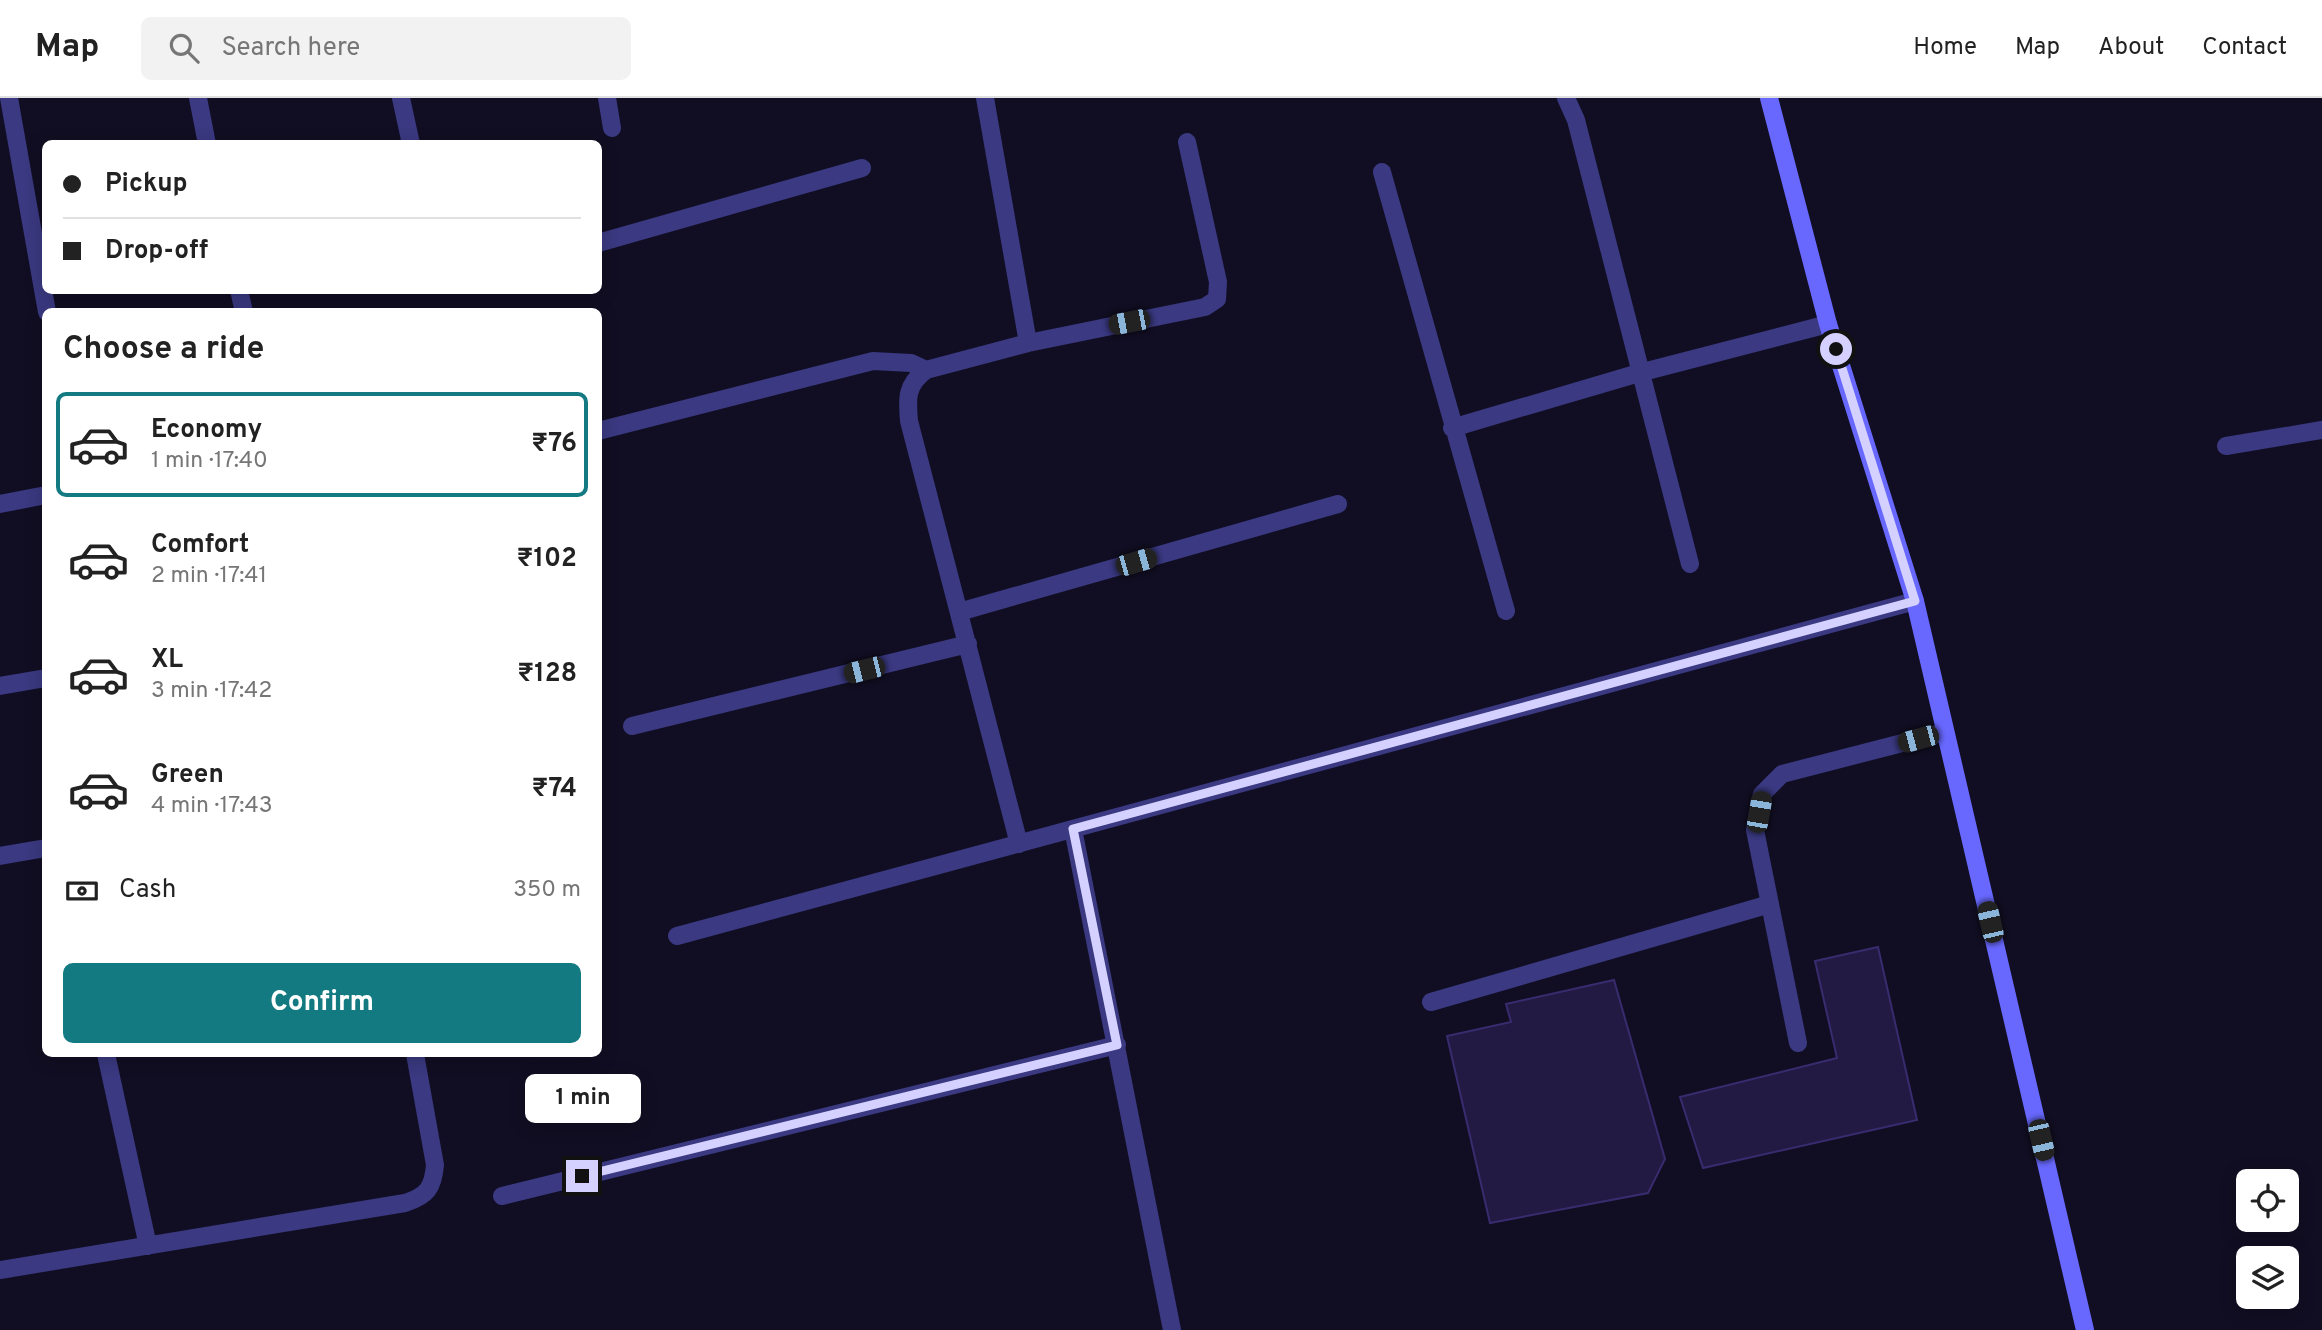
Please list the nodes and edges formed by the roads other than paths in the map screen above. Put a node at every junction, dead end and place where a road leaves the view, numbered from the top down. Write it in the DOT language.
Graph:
graph roads {
  1 [pos="9,98"];
  2 [pos="198,98"];
  3 [pos="401,98"];
  4 [pos="607,98"];
  5 [pos="985,98"];
  6 [pos="1566,98"];
  7 [pos="1769,98"];
  8 [pos="612,128"];
  9 [pos="206,140"];
  10 [pos="410,140"];
  11 [pos="1187,142"];
  12 [pos="862,168"];
  13 [pos="1381,172"];
  14 [pos="602,242"];
  15 [pos="42,284"];
  16 [pos="1828,324"];
  17 [pos="1028,343"];
  18 [pos="926,370"];
  19 [pos="1639,373"];
  20 [pos="1452,428"];
  21 [pos="2322,429"];
  22 [pos="602,430"];
  23 [pos="2226,446"];
  24 [pos="42,496"];
  25 [pos="0,504"];
  26 [pos="1338,504"];
  27 [pos="1690,564"];
  28 [pos="1915,601"];
  29 [pos="1506,611"];
  30 [pos="959,612"];
  31 [pos="968,644"];
  32 [pos="42,679"];
  33 [pos="0,686"];
  34 [pos="632,726"];
  35 [pos="1945,732"];
  36 [pos="1073,829"];
  37 [pos="1019,844"];
  38 [pos="42,849"];
  39 [pos="0,856"];
  40 [pos="1770,904"];
  41 [pos="677,936"];
  42 [pos="1431,1002"];
  43 [pos="1798,1043"];
  44 [pos="1117,1045"];
  45 [pos="107,1057"];
  46 [pos="416,1057"];
  47 [pos="502,1196"];
  48 [pos="148,1246"];
  49 [pos="0,1270"];
  50 [pos="1172,1330"];
  51 [pos="2085,1330"];
  1 -- 15 [label="street"];
  2 -- 9 [label="street"];
  3 -- 10 [label="street"];
  4 -- 8 [label="street"];
  5 -- 17 [label="street"];
  6 -- 19 [label="street"];
  7 -- 16 [label="main road"];
  11 -- 17 [label="street"];
  12 -- 14 [label="street"];
  13 -- 20 [label="street"];
  16 -- 19 [label="street"];
  16 -- 28 [label="main road"];
  17 -- 18 [label="street"];
  18 -- 22 [label="street"];
  18 -- 30 [label="street"];
  19 -- 20 [label="street"];
  19 -- 27 [label="street"];
  20 -- 29 [label="street"];
  21 -- 23 [label="street"];
  24 -- 25 [label="street"];
  26 -- 30 [label="street"];
  28 -- 35 [label="main road"];
  28 -- 36 [label="street"];
  30 -- 31 [label="street"];
  31 -- 34 [label="street"];
  31 -- 37 [label="street"];
  32 -- 33 [label="street"];
  35 -- 40 [label="street"];
  35 -- 51 [label="main road"];
  36 -- 37 [label="street"];
  36 -- 44 [label="street"];
  37 -- 41 [label="street"];
  38 -- 39 [label="street"];
  40 -- 42 [label="street"];
  40 -- 43 [label="street"];
  44 -- 47 [label="street"];
  44 -- 50 [label="street"];
  45 -- 48 [label="street"];
  46 -- 48 [label="street"];
  48 -- 49 [label="street"];
}
